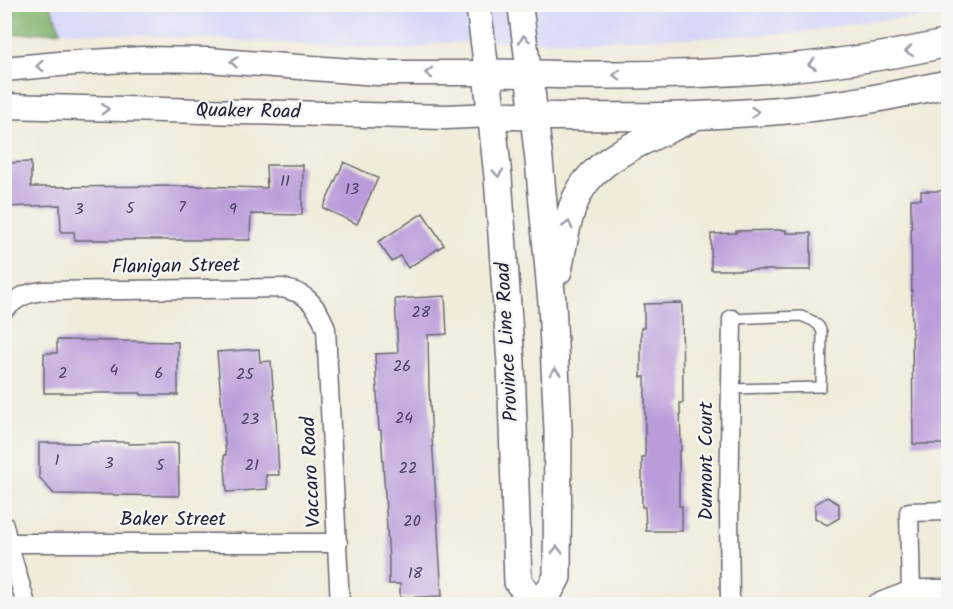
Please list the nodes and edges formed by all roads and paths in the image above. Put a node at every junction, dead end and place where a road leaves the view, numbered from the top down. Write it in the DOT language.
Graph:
graph roads {
  1 [pos="478,4"];
  2 [pos="520,4"];
  3 [pos="948,43"];
  4 [pos="4,69"];
  5 [pos="487,73"];
  6 [pos="529,73"];
  7 [pos="948,84"];
  8 [pos="4,106"];
  9 [pos="492,115"];
  10 [pos="534,116"];
  11 [pos="697,116"];
  12 [pos="552,303"];
  13 [pos="4,309"];
  14 [pos="732,319"];
  15 [pos="327,336"];
  16 [pos="730,389"];
  17 [pos="948,510"];
  18 [pos="4,525"];
  19 [pos="8,543"];
  20 [pos="338,543"];
  21 [pos="948,589"];
  22 [pos="911,591"];
  23 [pos="27,604"];
  24 [pos="340,604"];
  25 [pos="537,604"];
  26 [pos="542,604"];
  27 [pos="730,604"];
  28 [pos="875,604"];
  1 -- 5 [label="street"];
  6 -- 2 [label="street, one-way"];
  3 -- 6 [label="main road, one-way"];
  5 -- 4 [label="street, one-way"];
  5 -- 6 [label="main road"];
  5 -- 9 [label="main road, Province Line Road"];
  6 -- 10 [label="main road"];
  11 -- 7 [label="main road, one-way"];
  8 -- 9 [label="street, Quaker Road, one-way"];
  9 -- 10 [label="main road"];
  9 -- 25 [label="main road, Province Line Road, one-way"];
  10 -- 11 [label="main road"];
  10 -- 12 [label="main road"];
  12 -- 11 [label="main road, one-way"];
  26 -- 12 [label="main road, one-way"];
  13 -- 15 [label="street, Flanigan Street"];
  14 -- 16 [label="street, Dumont Court"];
  14 -- 16 [label="lane"];
  15 -- 20 [label="street, Vaccaro Road"];
  16 -- 27 [label="street, Dumont Court"];
  17 -- 22 [label="street"];
  18 -- 19 [label="street"];
  19 -- 20 [label="street, Baker Street"];
  19 -- 23 [label="street"];
  20 -- 24 [label="street, Vaccaro Road"];
  21 -- 22 [label="street"];
  22 -- 28 [label="street"];
}
